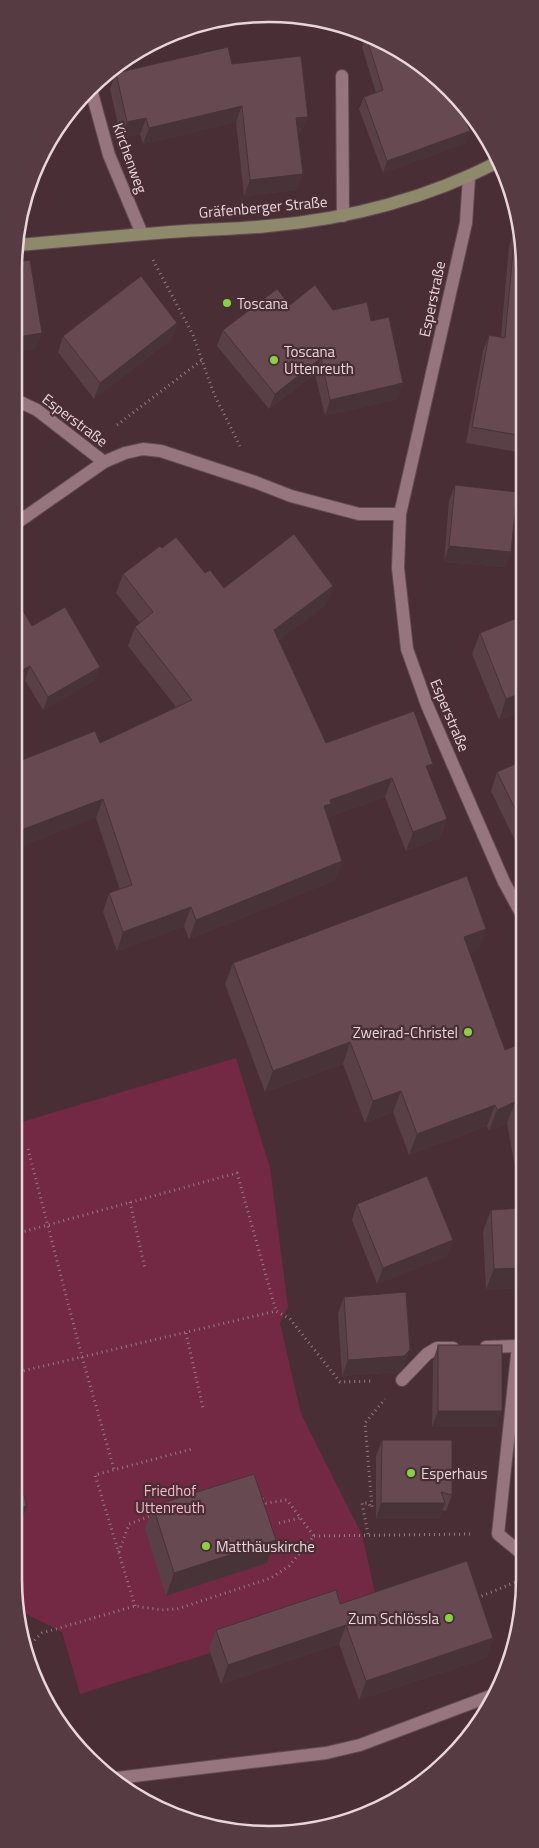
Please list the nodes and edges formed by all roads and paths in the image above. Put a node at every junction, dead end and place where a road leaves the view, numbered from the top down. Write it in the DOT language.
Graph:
graph roads {
  1 [pos="342,76"];
  2 [pos="93,97"];
  3 [pos="493,165"];
  4 [pos="470,177"];
  5 [pos="343,216"];
  6 [pos="142,234"];
  7 [pos="24,244"];
  8 [pos="152,258"];
  9 [pos="202,360"];
  10 [pos="22,403"];
  11 [pos="111,430"];
  12 [pos="243,451"];
  13 [pos="104,462"];
  14 [pos="400,514"];
  15 [pos="22,519"];
  16 [pos="516,904"];
  17 [pos="28,1150"];
  18 [pos="130,1202"];
  19 [pos="48,1225"];
  20 [pos="22,1232"];
  21 [pos="145,1269"];
  22 [pos="276,1312"];
  23 [pos="186,1333"];
  24 [pos="516,1346"];
  25 [pos="82,1357"];
  26 [pos="22,1371"];
  27 [pos="516,1373"];
  28 [pos="402,1380"];
  29 [pos="203,1408"];
  30 [pos="192,1449"];
  31 [pos="114,1469"];
  32 [pos="256,1492"];
  33 [pos="156,1514"];
  34 [pos="300,1518"];
  35 [pos="278,1523"];
  36 [pos="368,1534"];
  37 [pos="498,1534"];
  38 [pos="314,1536"];
  39 [pos="516,1550"];
  40 [pos="119,1552"];
  41 [pos="516,1582"];
  42 [pos="476,1598"];
  43 [pos="135,1606"];
  44 [pos="31,1643"];
  45 [pos="485,1698"];
  46 [pos="123,1777"];
  1 -- 5 [label="street"];
  2 -- 6 [label="street, Kirchenweg"];
  3 -- 4 [label="main road, Gräfenberger Straße"];
  4 -- 5 [label="main road, Gräfenberger Straße"];
  4 -- 14 [label="street, Esperstraße"];
  5 -- 6 [label="main road, Gräfenberger Straße"];
  6 -- 7 [label="main road, Gräfenberger Straße"];
  8 -- 9 [label="path"];
  9 -- 11 [label="path"];
  9 -- 12 [label="path"];
  10 -- 13 [label="street, Esperstraße"];
  13 -- 14 [label="street, Esperstraße"];
  13 -- 15 [label="street"];
  14 -- 16 [label="street, Esperstraße"];
  17 -- 19 [label="path"];
  18 -- 19 [label="path"];
  18 -- 21 [label="path"];
  18 -- 22 [label="path"];
  19 -- 20 [label="path"];
  19 -- 25 [label="path"];
  22 -- 23 [label="path"];
  22 -- 28 [label="path"];
  23 -- 25 [label="path"];
  23 -- 29 [label="path"];
  24 -- 28 [label="street"];
  25 -- 26 [label="path"];
  25 -- 31 [label="path"];
  27 -- 37 [label="street"];
  28 -- 36 [label="path"];
  30 -- 31 [label="path"];
  31 -- 40 [label="path"];
  32 -- 34 [label="path"];
  33 -- 40 [label="path"];
  34 -- 35 [label="path"];
  34 -- 38 [label="path"];
  36 -- 37 [label="path"];
  36 -- 38 [label="path"];
  37 -- 39 [label="street"];
  38 -- 43 [label="path"];
  40 -- 43 [label="path"];
  41 -- 42 [label="path"];
  43 -- 44 [label="path"];
  45 -- 46 [label="street"];
}
